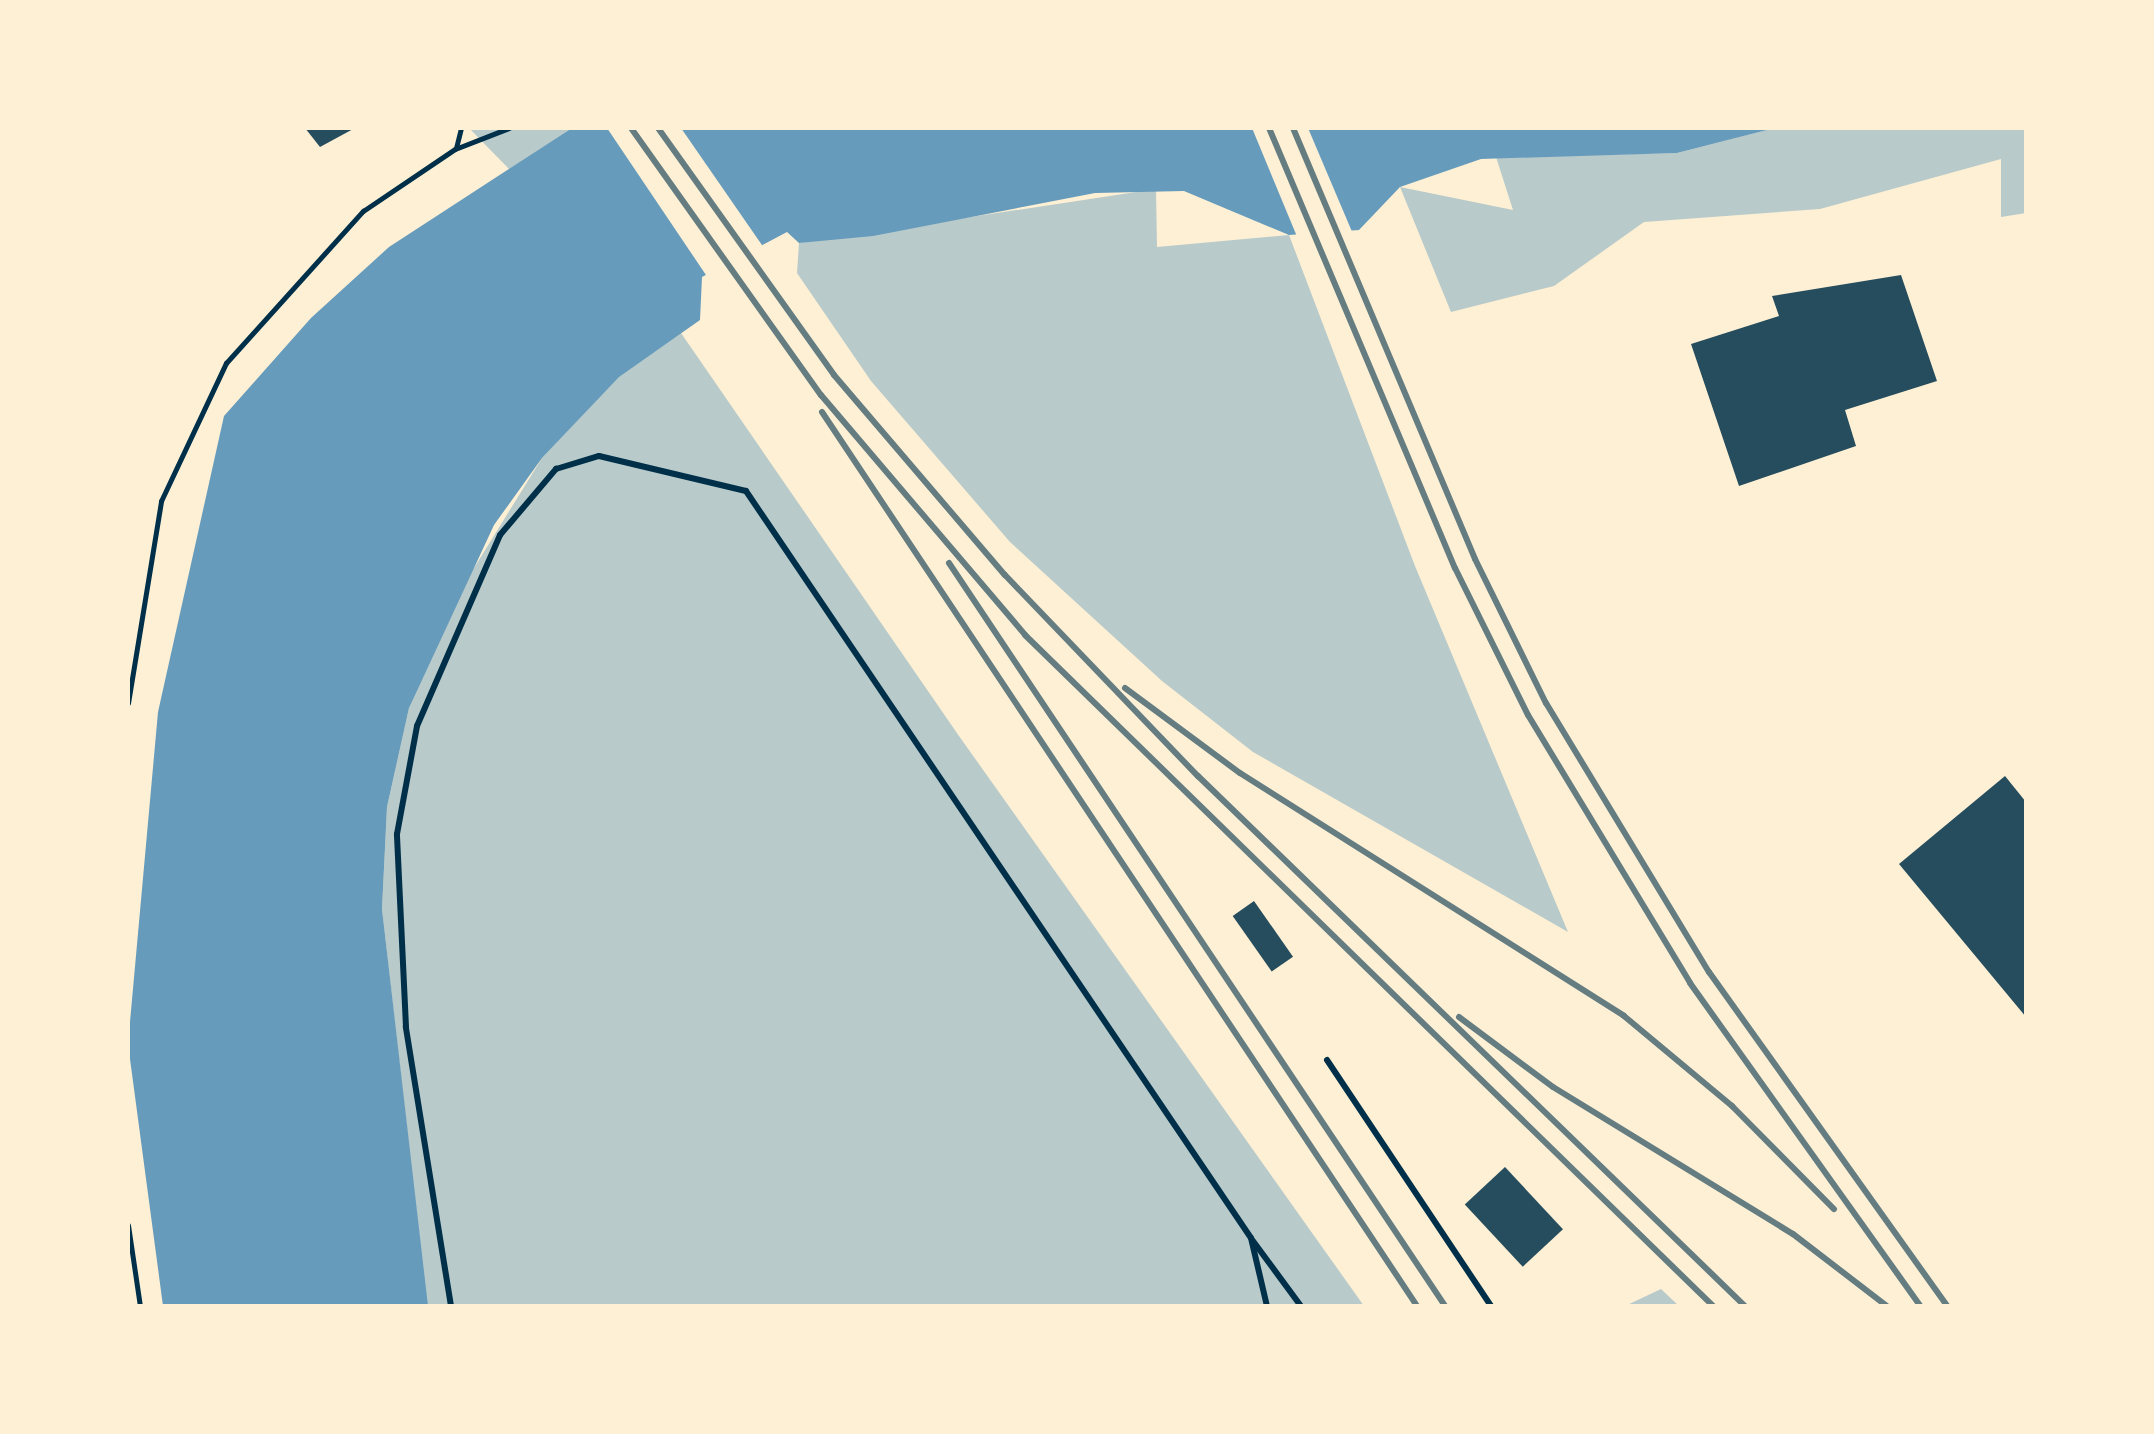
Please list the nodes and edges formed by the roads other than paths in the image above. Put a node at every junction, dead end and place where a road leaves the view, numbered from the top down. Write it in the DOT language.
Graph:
graph roads {
  1 [pos="1327,1060"];
  2 [pos="1251,1238"];
  3 [pos="451,1306"];
  4 [pos="1267,1306"];
  5 [pos="1301,1306"];
  6 [pos="1491,1306"];
  1 -- 6 [label="lane"];
  2 -- 3 [label="lane"];
  2 -- 4 [label="lane"];
  2 -- 5 [label="lane"];
}
